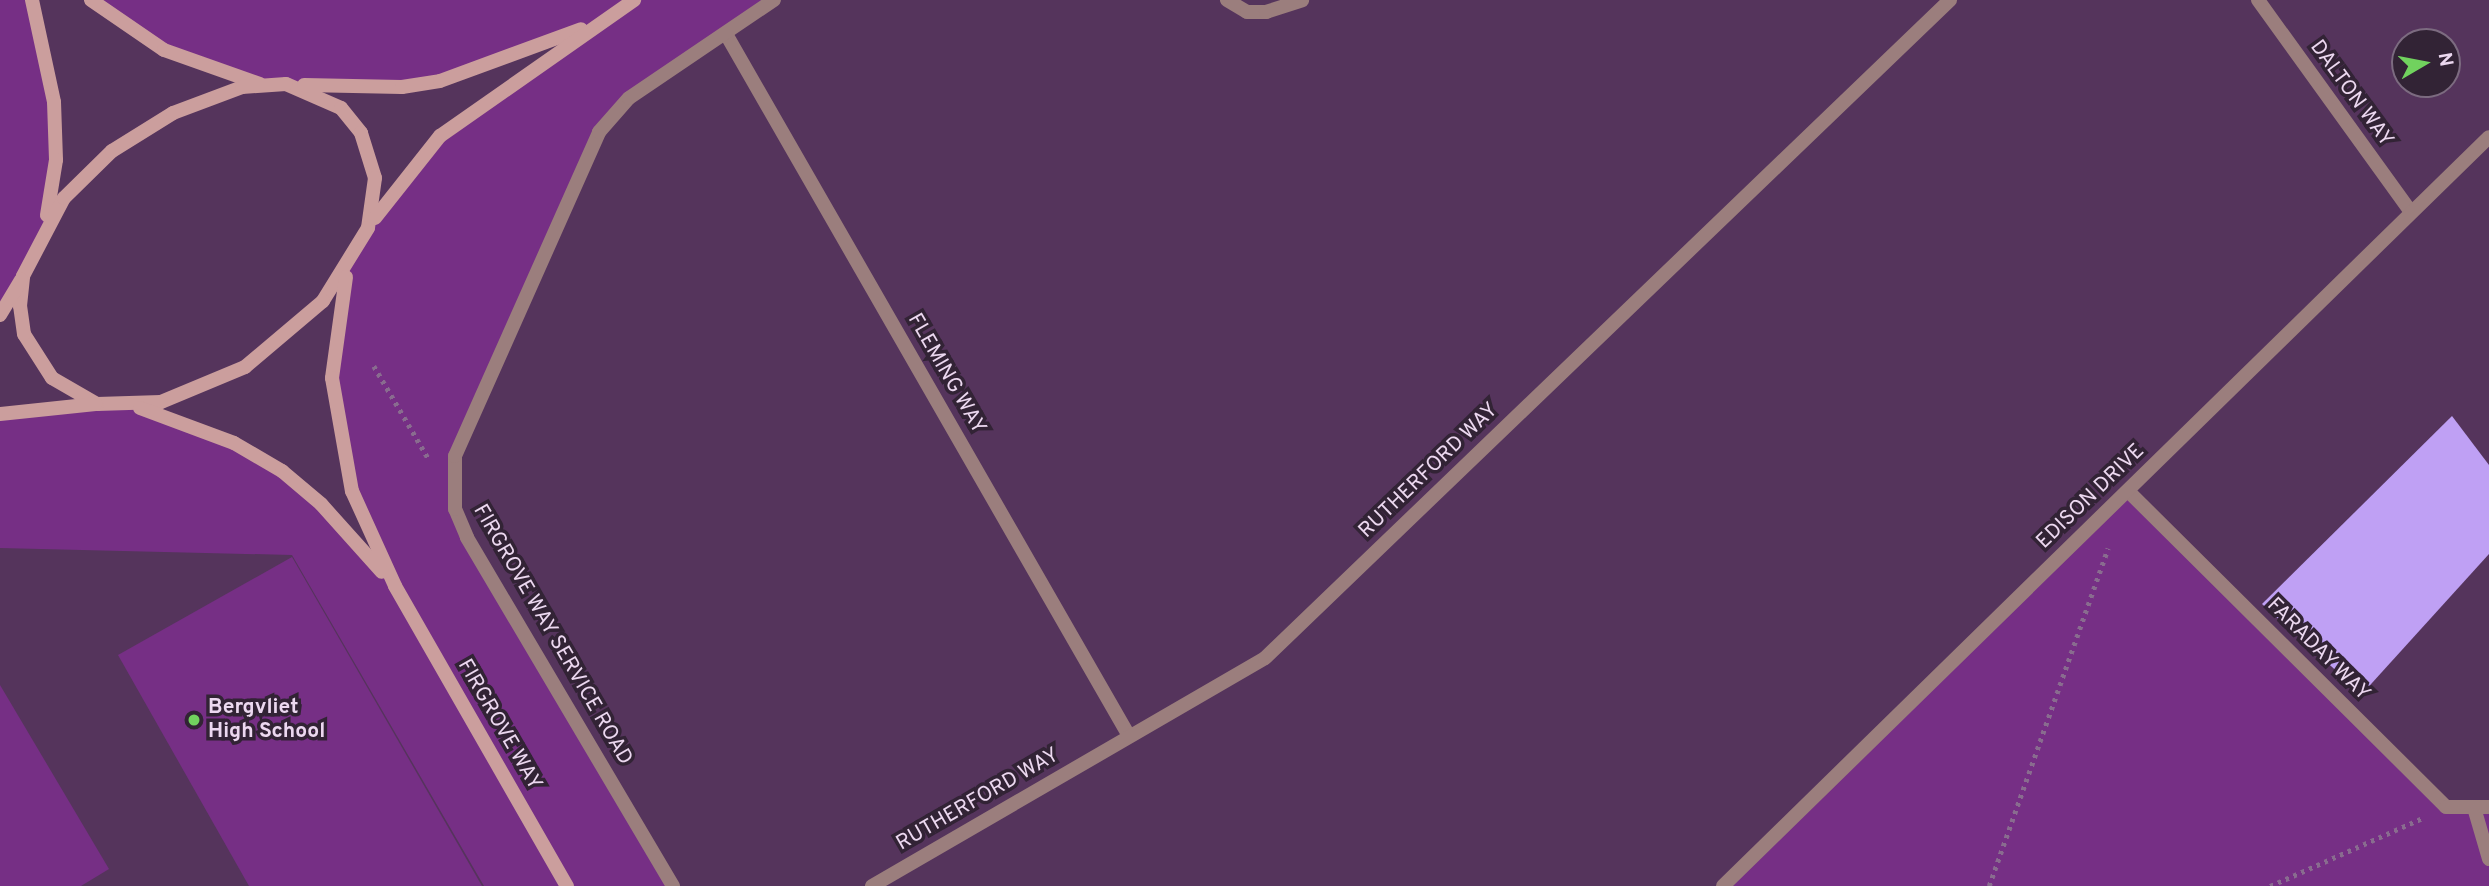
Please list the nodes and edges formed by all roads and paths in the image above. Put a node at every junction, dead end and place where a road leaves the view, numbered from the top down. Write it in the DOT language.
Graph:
graph roads {
  1 [pos="32,0"];
  2 [pos="91,0"];
  3 [pos="634,0"];
  4 [pos="774,0"];
  5 [pos="1227,0"];
  6 [pos="1301,0"];
  7 [pos="1950,0"];
  8 [pos="2258,0"];
  9 [pos="611,16"];
  10 [pos="726,34"];
  11 [pos="260,84"];
  12 [pos="286,84"];
  13 [pos="2489,137"];
  14 [pos="2411,212"];
  15 [pos="368,228"];
  16 [pos="43,230"];
  17 [pos="348,269"];
  18 [pos="23,276"];
  19 [pos="0,315"];
  20 [pos="374,366"];
  21 [pos="97,404"];
  22 [pos="136,407"];
  23 [pos="0,414"];
  24 [pos="453,481"];
  25 [pos="2128,491"];
  26 [pos="2110,543"];
  27 [pos="395,586"];
  28 [pos="1129,736"];
  29 [pos="2446,807"];
  30 [pos="2482,809"];
  31 [pos="2489,859"];
  32 [pos="568,886"];
  33 [pos="673,886"];
  34 [pos="873,886"];
  35 [pos="1723,886"];
  36 [pos="1989,886"];
  37 [pos="2270,886"];
  1 -- 16 [label="main road"];
  2 -- 11 [label="main road"];
  3 -- 9 [label="main road"];
  4 -- 10 [label="street, FIRGROVE WAY SERVICE ROAD"];
  5 -- 6 [label="street"];
  7 -- 28 [label="street, RUTHERFORD WAY"];
  8 -- 14 [label="street, DALTON WAY"];
  9 -- 12 [label="main road"];
  9 -- 15 [label="main road"];
  10 -- 24 [label="street, FIRGROVE WAY SERVICE ROAD"];
  10 -- 28 [label="street, FLEMING WAY"];
  11 -- 12 [label="main road"];
  11 -- 16 [label="main road"];
  12 -- 15 [label="main road"];
  13 -- 14 [label="street, EDISON DRIVE"];
  14 -- 25 [label="street, EDISON DRIVE"];
  15 -- 17 [label="main road"];
  16 -- 18 [label="main road"];
  17 -- 22 [label="main road"];
  17 -- 27 [label="main road, FIRGROVE WAY"];
  18 -- 19 [label="main road"];
  18 -- 21 [label="main road"];
  20 -- 24 [label="path"];
  21 -- 22 [label="main road"];
  21 -- 23 [label="main road"];
  22 -- 27 [label="main road, FIRGROVE WAY"];
  24 -- 33 [label="street, FIRGROVE WAY SERVICE ROAD"];
  25 -- 29 [label="street, FARADAY WAY"];
  25 -- 35 [label="street, EDISON DRIVE"];
  26 -- 36 [label="path"];
  27 -- 32 [label="main road, FIRGROVE WAY"];
  28 -- 34 [label="street, RUTHERFORD WAY"];
  29 -- 30 [label="street"];
  29 -- 37 [label="path"];
  30 -- 31 [label="street"];
}
